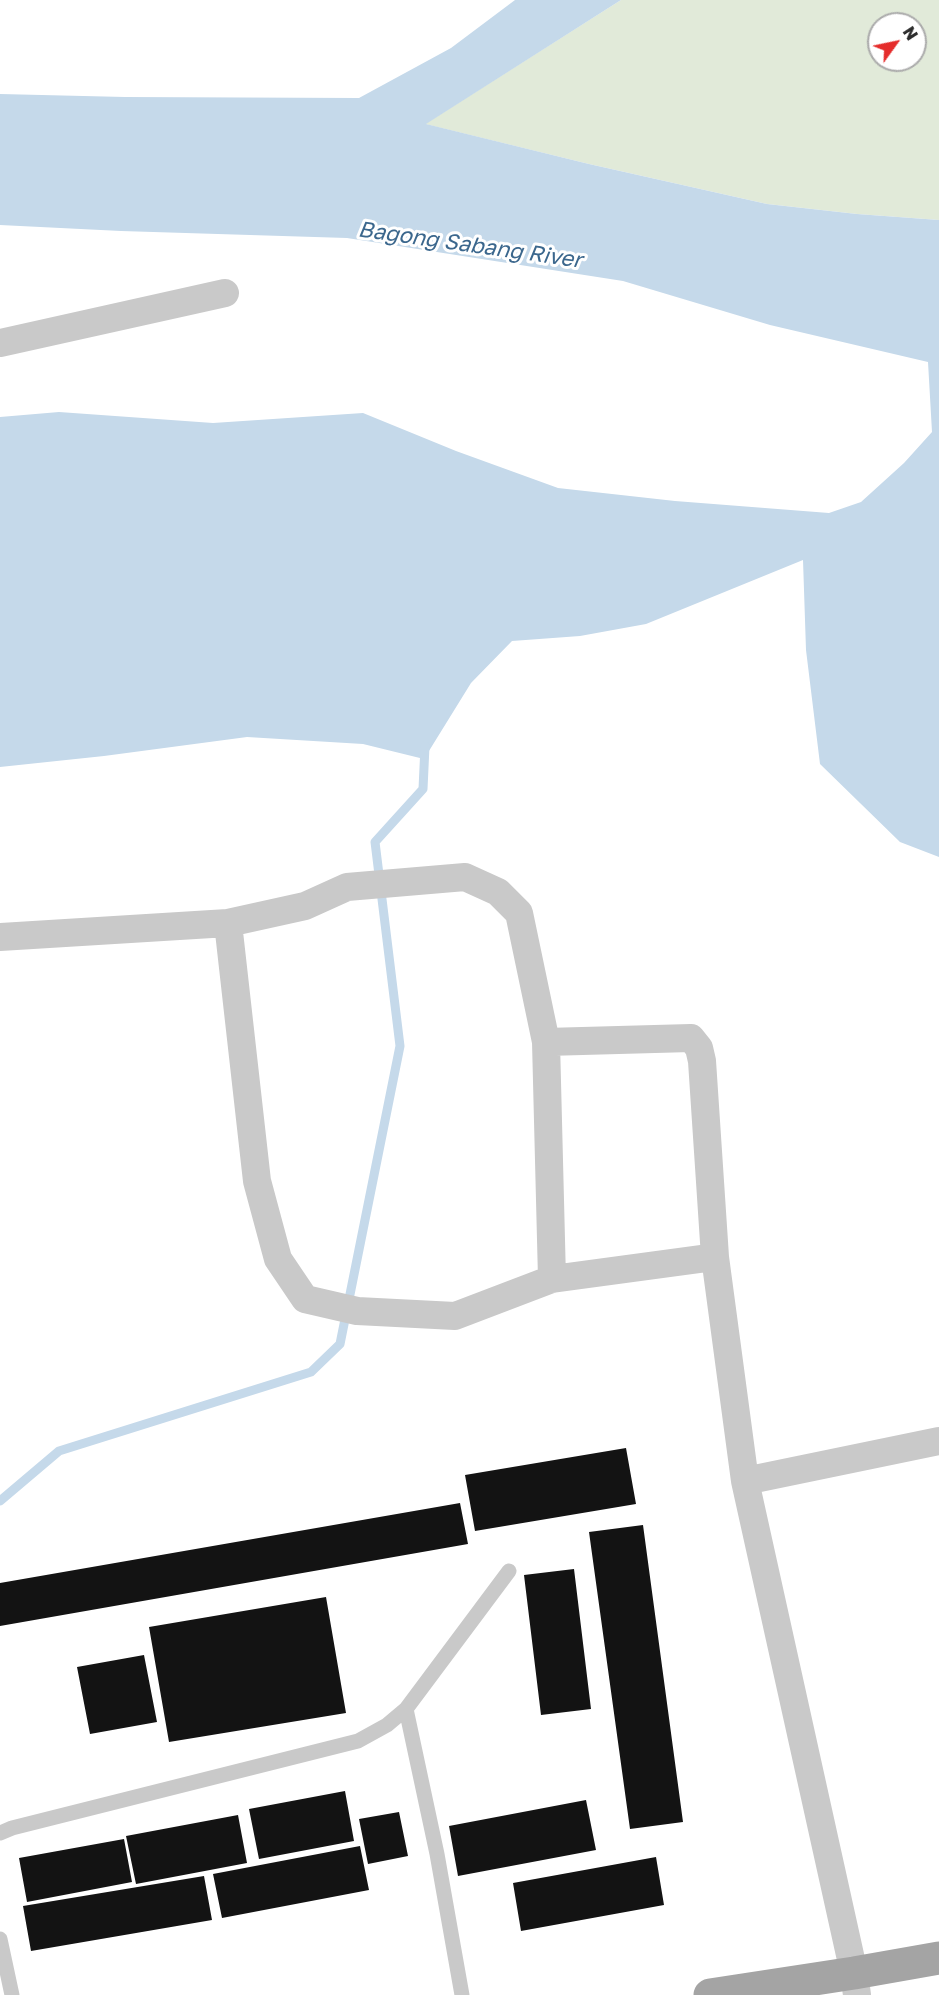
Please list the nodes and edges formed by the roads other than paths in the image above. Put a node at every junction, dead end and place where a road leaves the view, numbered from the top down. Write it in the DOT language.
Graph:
graph roads {
  1 [pos="225,293"];
  2 [pos="0,343"];
  3 [pos="228,922"];
  4 [pos="0,937"];
  5 [pos="546,1042"];
  6 [pos="715,1257"];
  7 [pos="552,1279"];
  8 [pos="939,1441"];
  9 [pos="745,1481"];
  10 [pos="509,1571"];
  11 [pos="406,1709"];
  12 [pos="0,1833"];
  13 [pos="0,1939"];
  14 [pos="939,1958"];
  15 [pos="855,1984"];
  16 [pos="12,1995"];
  17 [pos="462,1995"];
  18 [pos="710,1995"];
  1 -- 2 [label="street"];
  3 -- 4 [label="street"];
  3 -- 5 [label="street"];
  3 -- 7 [label="street"];
  5 -- 6 [label="street"];
  5 -- 7 [label="street"];
  6 -- 7 [label="street"];
  6 -- 9 [label="street"];
  8 -- 9 [label="street"];
  9 -- 15 [label="street"];
  10 -- 11 [label="lane"];
  11 -- 12 [label="lane"];
  11 -- 17 [label="lane"];
  13 -- 16 [label="lane"];
  14 -- 15 [label="main road"];
  15 -- 18 [label="main road"];
}
